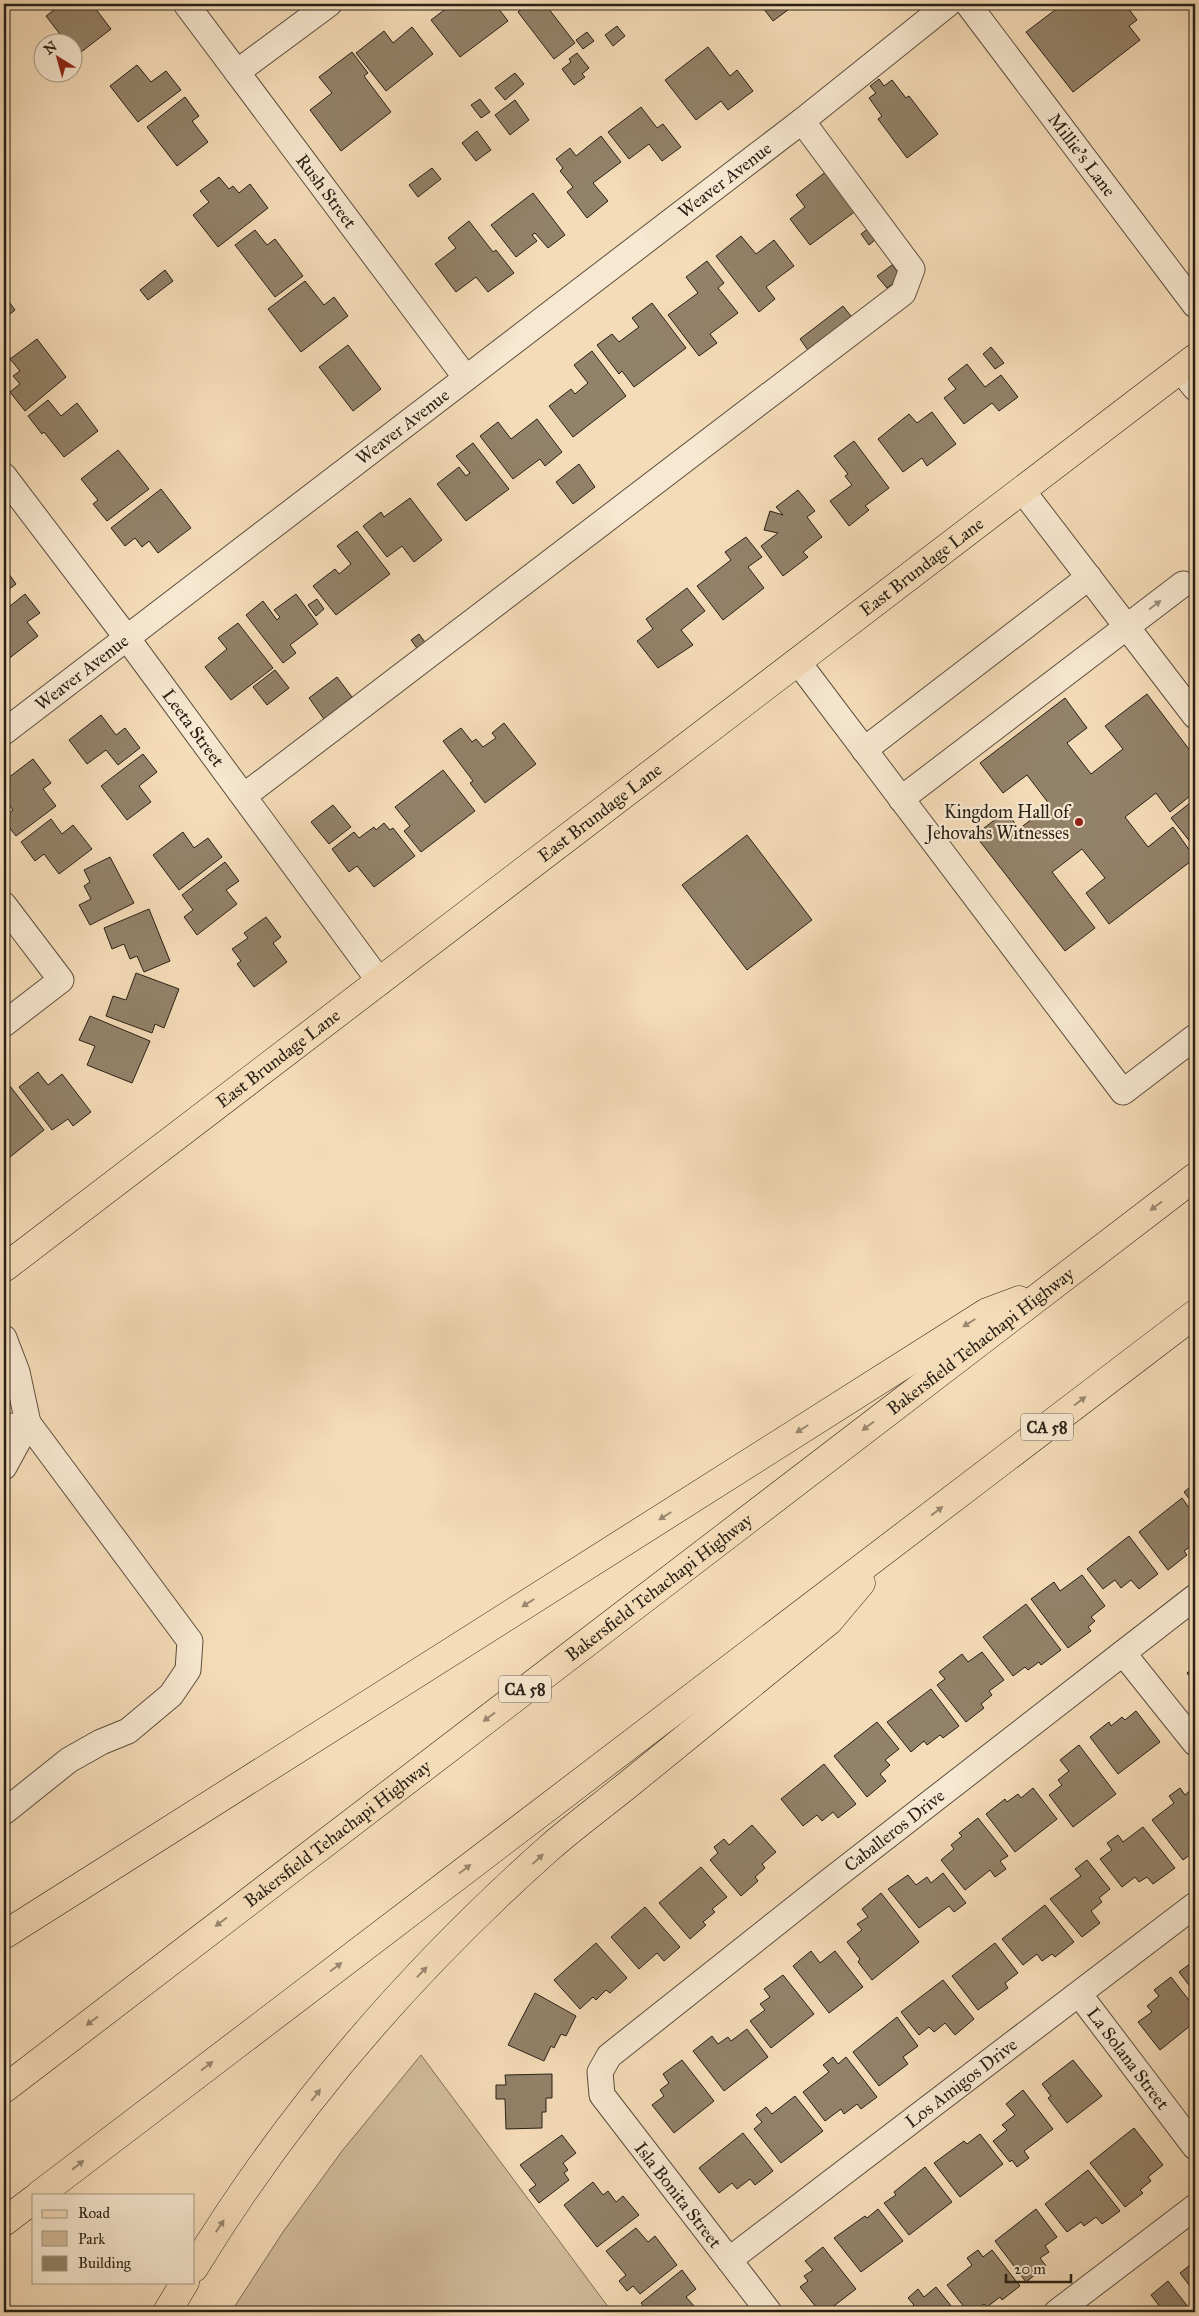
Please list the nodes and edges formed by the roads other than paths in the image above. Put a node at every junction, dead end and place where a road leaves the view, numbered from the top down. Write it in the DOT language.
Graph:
graph roads {
  1 [pos="186,4"];
  2 [pos="329,4"];
  3 [pos="948,4"];
  4 [pos="968,4"];
  5 [pos="237,72"];
  6 [pos="802,121"];
  7 [pos="1195,305"];
  8 [pos="1190,371"];
  9 [pos="466,378"];
  10 [pos="4,476"];
  11 [pos="1022,490"];
  12 [pos="1089,577"];
  13 [pos="1191,586"];
  14 [pos="1127,627"];
  15 [pos="127,638"];
  16 [pos="798,662"];
  17 [pos="1195,716"];
  18 [pos="4,732"];
  19 [pos="864,750"];
  20 [pos="244,796"];
  21 [pos="901,799"];
  22 [pos="4,905"];
  23 [pos="380,982"];
  24 [pos="4,1024"];
  25 [pos="1195,1037"];
  26 [pos="1195,1177"];
  27 [pos="4,1268"];
  28 [pos="1046,1290"];
  29 [pos="1195,1314"];
  30 [pos="4,1338"];
  31 [pos="28,1423"];
  32 [pos="4,1428"];
  33 [pos="4,1467"];
  34 [pos="898,1540"];
  35 [pos="1195,1597"];
  36 [pos="1122,1653"];
  37 [pos="1195,1743"];
  38 [pos="8,1799"];
  39 [pos="1195,1905"];
  40 [pos="4,1935"];
  41 [pos="1079,1994"];
  42 [pos="600,2072"];
  43 [pos="4,2089"];
  44 [pos="1195,2147"];
  45 [pos="40,2194"];
  46 [pos="32,2201"];
  47 [pos="1195,2207"];
  48 [pos="4,2222"];
  49 [pos="729,2260"];
  50 [pos="195,2266"];
  51 [pos="184,2284"];
  52 [pos="167,2312"];
  53 [pos="769,2312"];
  54 [pos="1057,2312"];
  1 -- 5 [label="street, Rush Street"];
  2 -- 5 [label="street"];
  3 -- 6 [label="street"];
  4 -- 7 [label="street, Millie's Lane"];
  5 -- 9 [label="street, Rush Street"];
  6 -- 9 [label="street, Weaver Avenue"];
  6 -- 20 [label="street"];
  8 -- 11 [label="main road, East Brundage Lane"];
  9 -- 15 [label="street, Weaver Avenue"];
  10 -- 15 [label="street, Leeta Street"];
  11 -- 12 [label="street"];
  11 -- 16 [label="main road, East Brundage Lane"];
  12 -- 14 [label="street"];
  12 -- 19 [label="street"];
  14 -- 13 [label="street, one-way"];
  14 -- 17 [label="street"];
  14 -- 21 [label="street"];
  15 -- 18 [label="street, Weaver Avenue"];
  15 -- 20 [label="street, Leeta Street"];
  16 -- 19 [label="street"];
  16 -- 23 [label="main road, East Brundage Lane"];
  19 -- 21 [label="street"];
  20 -- 23 [label="street, Leeta Street"];
  21 -- 25 [label="street"];
  22 -- 24 [label="street"];
  23 -- 27 [label="main road, East Brundage Lane"];
  26 -- 28 [label="main road, Bakersfield Tehachapi Highway / CA 58, one-way"];
  28 -- 40 [label="main road, one-way"];
  28 -- 43 [label="main road, Bakersfield Tehachapi Highway / CA 58, one-way"];
  34 -- 29 [label="main road, CA 58, one-way"];
  30 -- 31 [label="street"];
  31 -- 32 [label="street"];
  31 -- 33 [label="street"];
  31 -- 38 [label="street"];
  45 -- 34 [label="main road, CA 58, one-way"];
  50 -- 34 [label="main road, one-way"];
  35 -- 36 [label="street, Caballeros Drive"];
  36 -- 37 [label="street"];
  36 -- 42 [label="street, Caballeros Drive"];
  39 -- 41 [label="street, Los Amigos Drive"];
  41 -- 44 [label="street, La Solana Street"];
  41 -- 49 [label="street, Los Amigos Drive"];
  42 -- 49 [label="street, Isla Bonita Street"];
  46 -- 48 [label="main road"];
  47 -- 54 [label="street"];
  49 -- 53 [label="street, Isla Bonita Street"];
  51 -- 52 [label="main road"];
}
